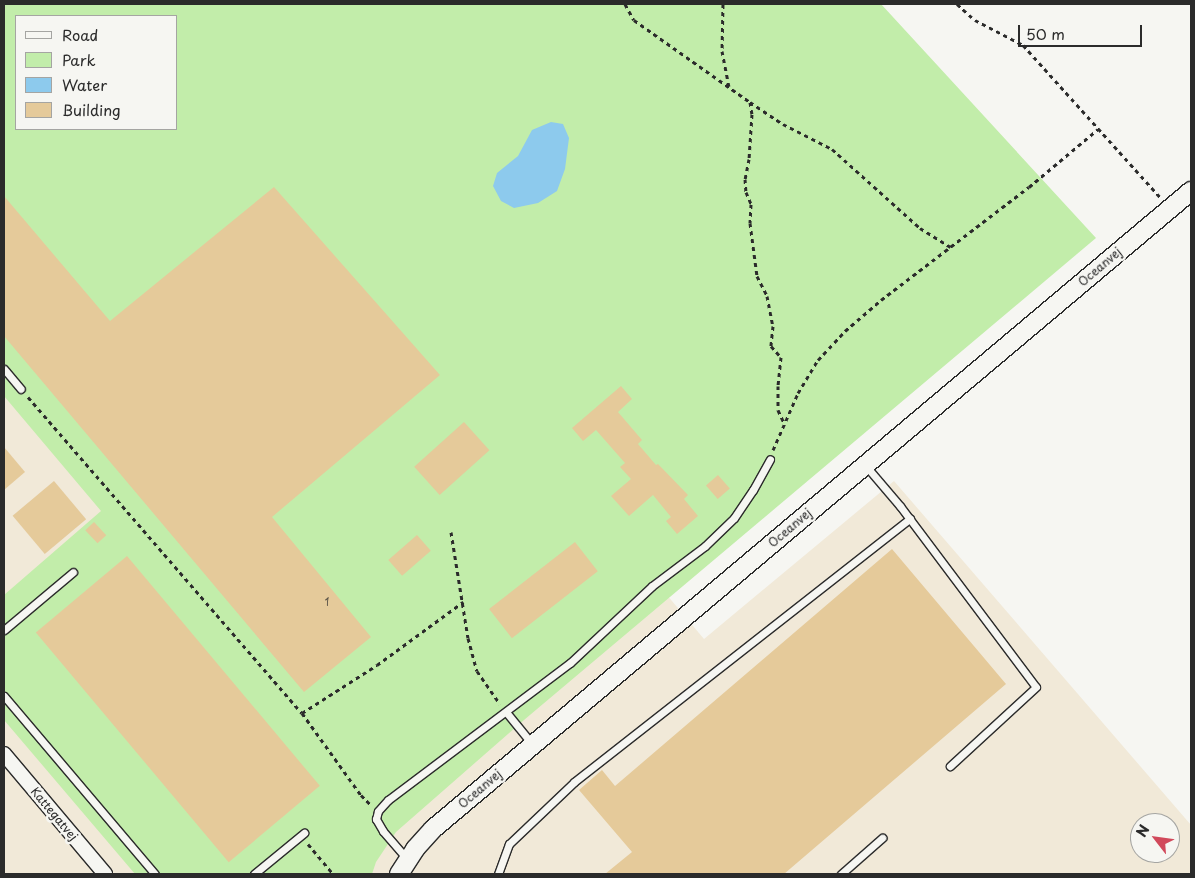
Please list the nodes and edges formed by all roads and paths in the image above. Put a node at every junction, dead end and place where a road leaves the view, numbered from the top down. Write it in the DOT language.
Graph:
graph roads {
  1 [pos="625,4"];
  2 [pos="723,4"];
  3 [pos="956,4"];
  4 [pos="729,86"];
  5 [pos="750,102"];
  6 [pos="1098,129"];
  7 [pos="1191,191"];
  8 [pos="1170,208"];
  9 [pos="950,247"];
  10 [pos="4,369"];
  11 [pos="21,389"];
  12 [pos="785,424"];
  13 [pos="770,459"];
  14 [pos="865,465"];
  15 [pos="910,519"];
  16 [pos="451,532"];
  17 [pos="72,572"];
  18 [pos="463,602"];
  19 [pos="4,630"];
  20 [pos="4,696"];
  21 [pos="506,712"];
  22 [pos="302,713"];
  23 [pos="532,745"];
  24 [pos="4,754"];
  25 [pos="950,766"];
  26 [pos="378,811"];
  27 [pos="303,834"];
  28 [pos="882,838"];
  29 [pos="403,867"];
  30 [pos="105,874"];
  31 [pos="155,874"];
  32 [pos="254,874"];
  33 [pos="333,874"];
  34 [pos="498,874"];
  35 [pos="841,874"];
  1 -- 4 [label="path"];
  2 -- 4 [label="path"];
  3 -- 6 [label="path"];
  4 -- 5 [label="path"];
  5 -- 9 [label="path"];
  5 -- 12 [label="path"];
  6 -- 8 [label="path"];
  6 -- 9 [label="path"];
  7 -- 8 [label="street, Oceanvej"];
  8 -- 14 [label="street, Oceanvej"];
  9 -- 12 [label="path"];
  10 -- 11 [label="lane"];
  11 -- 22 [label="path"];
  12 -- 13 [label="path"];
  13 -- 21 [label="lane"];
  14 -- 15 [label="lane"];
  14 -- 23 [label="street, Oceanvej"];
  15 -- 25 [label="lane"];
  15 -- 34 [label="lane"];
  16 -- 18 [label="path"];
  17 -- 19 [label="lane"];
  18 -- 21 [label="path"];
  18 -- 22 [label="path"];
  20 -- 31 [label="lane"];
  21 -- 23 [label="lane"];
  21 -- 26 [label="lane"];
  22 -- 26 [label="path"];
  23 -- 29 [label="street, Oceanvej"];
  24 -- 30 [label="street, Kattegatvej"];
  26 -- 29 [label="lane"];
  27 -- 32 [label="lane"];
  27 -- 33 [label="path"];
  28 -- 35 [label="lane"];
}
